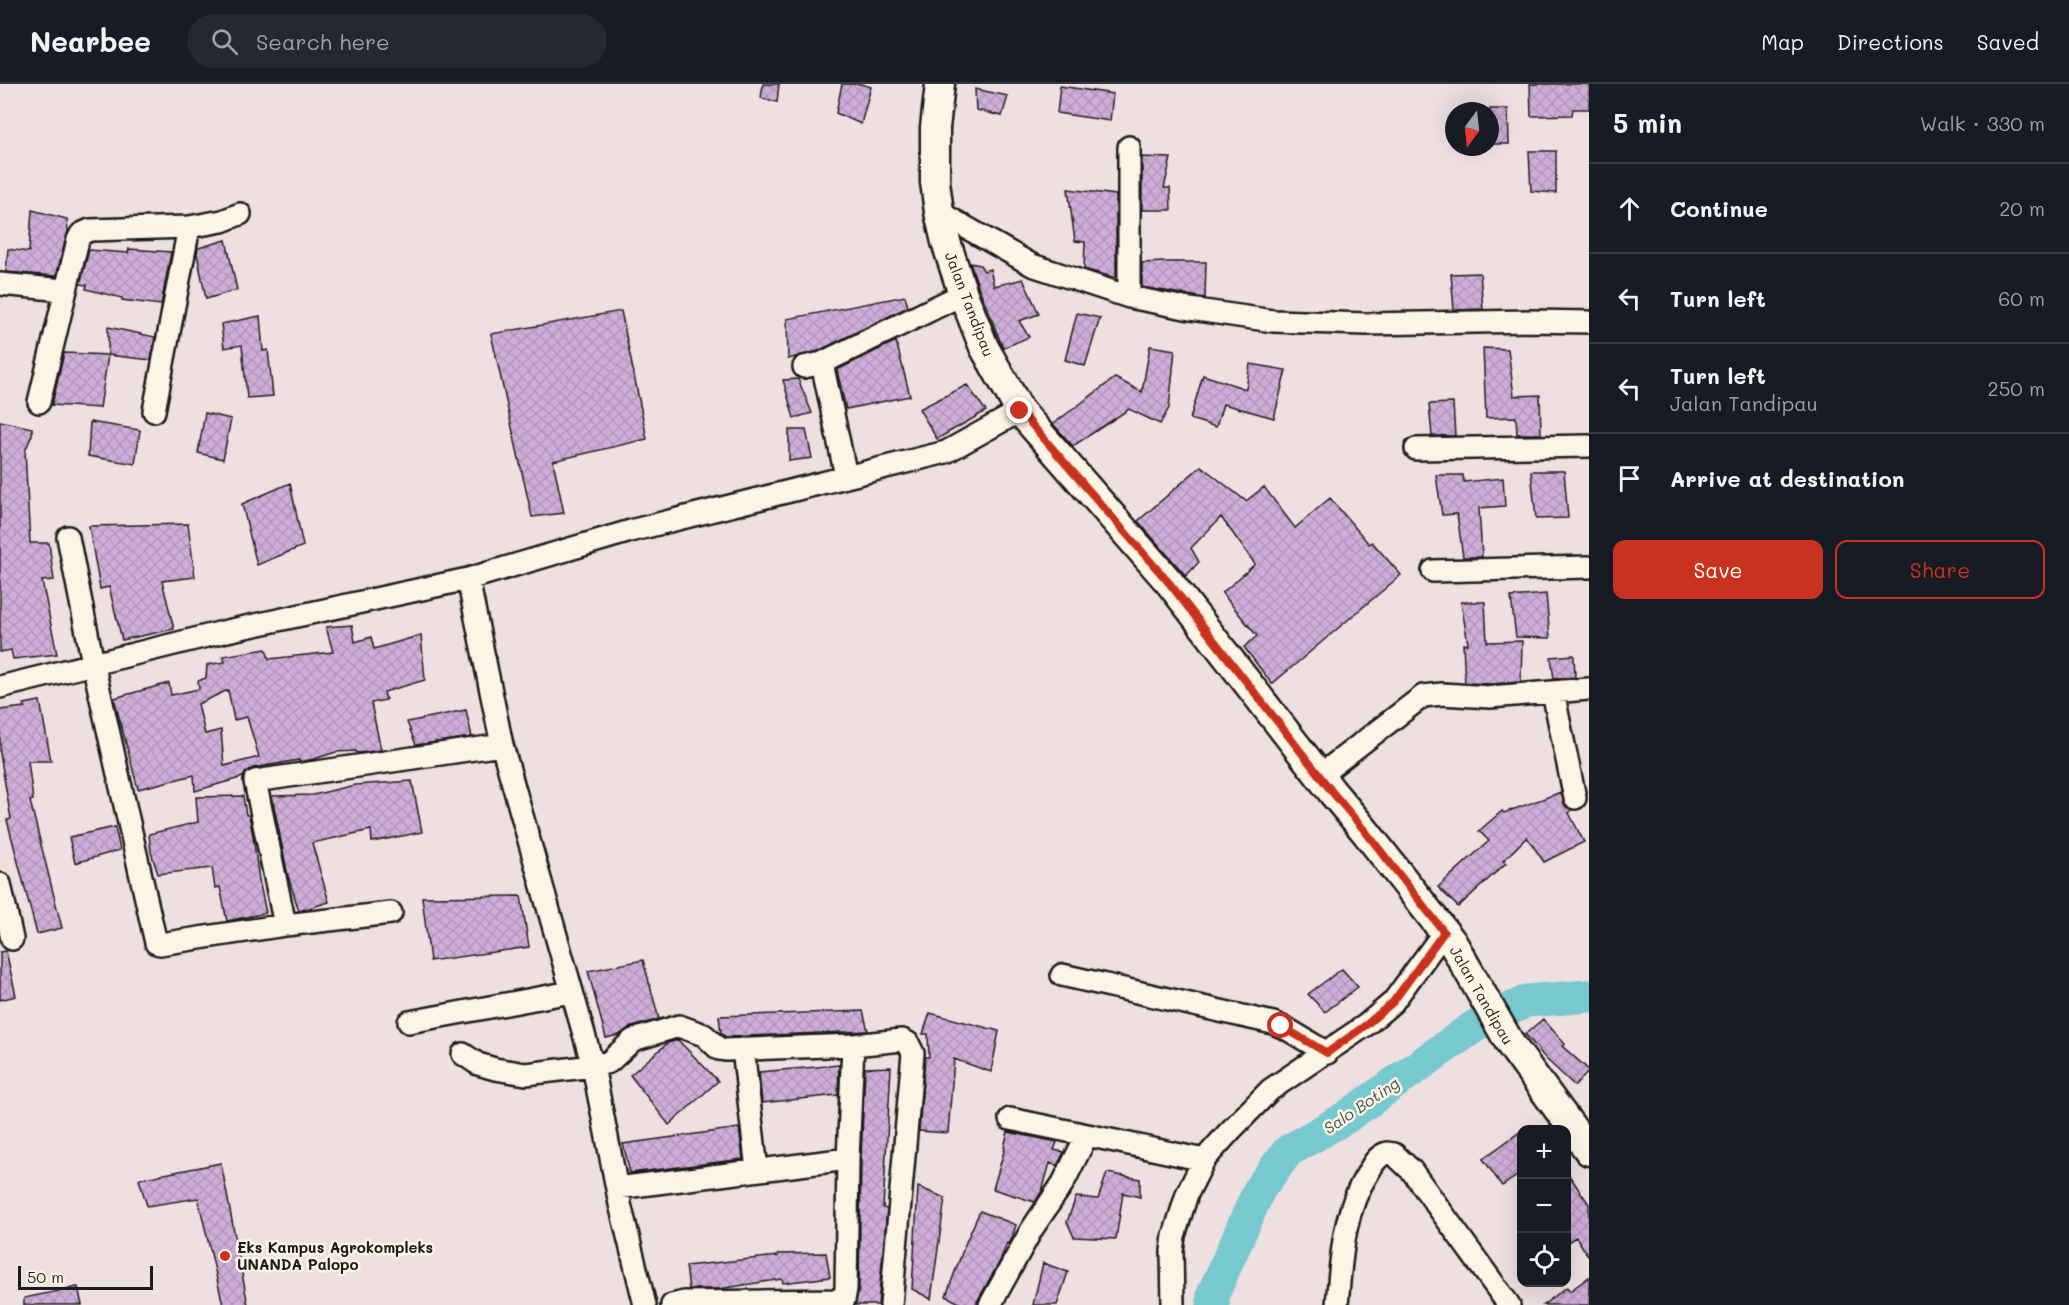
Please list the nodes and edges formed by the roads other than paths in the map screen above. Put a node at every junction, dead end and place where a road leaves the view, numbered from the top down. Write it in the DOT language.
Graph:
graph roads {
  1 [pos="940,84"];
  2 [pos="1129,147"];
  3 [pos="939,212"];
  4 [pos="240,214"];
  5 [pos="189,228"];
  6 [pos="0,284"];
  7 [pos="64,290"];
  8 [pos="963,294"];
  9 [pos="1130,297"];
  10 [pos="1589,322"];
  11 [pos="39,402"];
  12 [pos="154,411"];
  13 [pos="1020,411"];
  14 [pos="1589,446"];
  15 [pos="1416,449"];
  16 [pos="846,476"];
  17 [pos="68,537"];
  18 [pos="1589,567"];
  19 [pos="1434,571"];
  20 [pos="468,579"];
  21 [pos="93,663"];
  22 [pos="0,687"];
  23 [pos="1589,689"];
  24 [pos="1553,692"];
  25 [pos="502,745"];
  26 [pos="1319,776"];
  27 [pos="1575,798"];
  28 [pos="0,884"];
  29 [pos="391,913"];
  30 [pos="285,925"];
  31 [pos="1448,937"];
  32 [pos="12,939"];
  33 [pos="1062,975"];
  34 [pos="571,992"];
  35 [pos="409,1022"];
  36 [pos="854,1045"];
  37 [pos="743,1049"];
  38 [pos="1327,1053"];
  39 [pos="464,1054"];
  40 [pos="593,1066"];
  41 [pos="1010,1119"];
  42 [pos="1087,1135"];
  43 [pos="1589,1151"];
  44 [pos="848,1159"];
  45 [pos="1204,1160"];
  46 [pos="757,1170"];
  47 [pos="617,1188"];
  48 [pos="645,1305"];
  49 [pos="672,1305"];
  50 [pos="891,1305"];
  51 [pos="990,1305"];
  52 [pos="1173,1305"];
  53 [pos="1337,1305"];
  54 [pos="1509,1305"];
  1 -- 3 [label="street, Jalan Tandipau"];
  2 -- 9 [label="street"];
  3 -- 8 [label="street, Jalan Tandipau"];
  3 -- 9 [label="street"];
  4 -- 5 [label="street"];
  5 -- 7 [label="street"];
  5 -- 12 [label="street"];
  6 -- 7 [label="street"];
  7 -- 11 [label="street"];
  8 -- 13 [label="street, Jalan Tandipau"];
  8 -- 16 [label="street"];
  9 -- 10 [label="street"];
  13 -- 16 [label="street"];
  13 -- 26 [label="street, Jalan Tandipau"];
  14 -- 15 [label="street"];
  16 -- 20 [label="street"];
  17 -- 21 [label="street"];
  18 -- 19 [label="street"];
  20 -- 21 [label="street"];
  20 -- 25 [label="street"];
  21 -- 22 [label="street"];
  21 -- 30 [label="street"];
  23 -- 24 [label="street"];
  24 -- 26 [label="street"];
  24 -- 27 [label="street"];
  25 -- 30 [label="street"];
  25 -- 34 [label="street"];
  26 -- 31 [label="street, Jalan Tandipau"];
  28 -- 32 [label="street"];
  29 -- 30 [label="street"];
  31 -- 38 [label="street"];
  31 -- 43 [label="street, Jalan Tandipau"];
  33 -- 38 [label="street"];
  34 -- 35 [label="street"];
  34 -- 40 [label="street"];
  36 -- 37 [label="street"];
  36 -- 44 [label="street"];
  36 -- 50 [label="street"];
  37 -- 40 [label="street"];
  37 -- 46 [label="street"];
  38 -- 45 [label="street"];
  39 -- 40 [label="street"];
  40 -- 47 [label="street"];
  41 -- 42 [label="street"];
  42 -- 45 [label="street"];
  42 -- 51 [label="street"];
  44 -- 46 [label="street"];
  44 -- 49 [label="street"];
  45 -- 52 [label="street"];
  46 -- 47 [label="street"];
  47 -- 48 [label="street"];
  53 -- 54 [label="street"];
}
